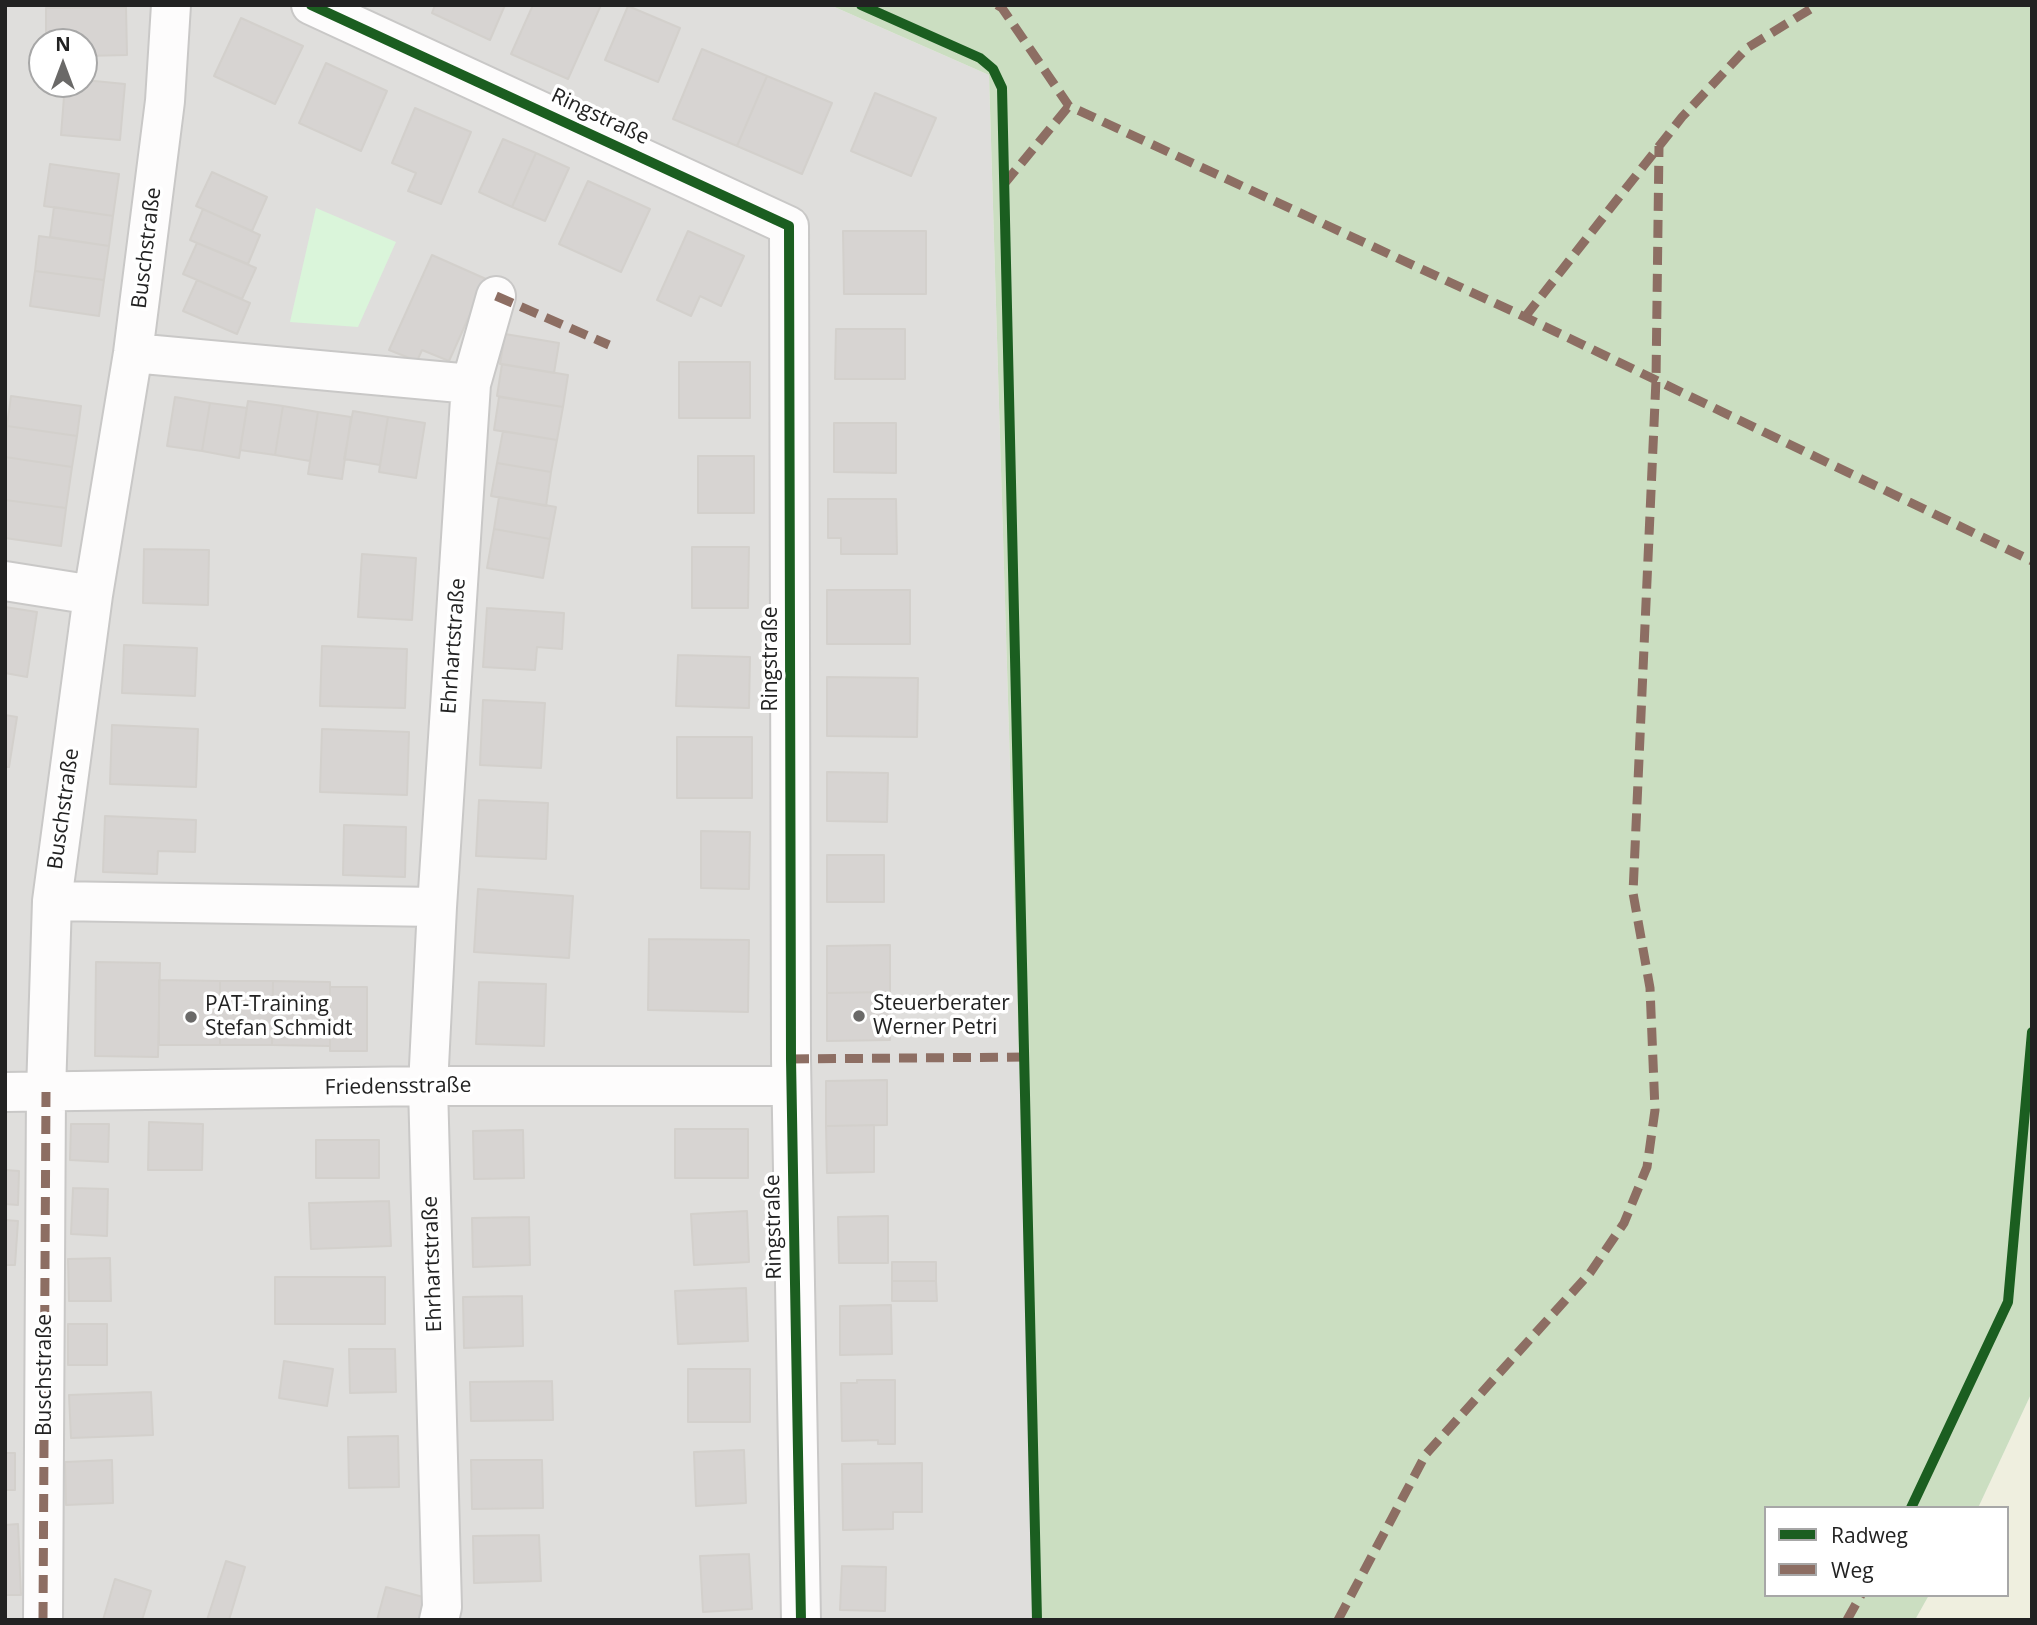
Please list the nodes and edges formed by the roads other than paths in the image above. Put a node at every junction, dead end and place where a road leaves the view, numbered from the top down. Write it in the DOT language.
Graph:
graph roads {
  1 [pos="171,5"];
  2 [pos="311,5"];
  3 [pos="496,296"];
  4 [pos="134,353"];
  5 [pos="471,384"];
  6 [pos="5,581"];
  7 [pos="93,595"];
  8 [pos="52,901"];
  9 [pos="437,907"];
  10 [pos="428,1086"];
  11 [pos="791,1086"];
  12 [pos="5,1092"];
  13 [pos="46,1092"];
  14 [pos="43,1620"];
  15 [pos="439,1620"];
  16 [pos="801,1620"];
  1 -- 4 [label="street, Buschstraße"];
  2 -- 11 [label="street, Ringstraße"];
  3 -- 5 [label="street, Ehrhartstraße"];
  4 -- 5 [label="street"];
  4 -- 7 [label="street, Buschstraße"];
  5 -- 9 [label="street, Ehrhartstraße"];
  6 -- 7 [label="street"];
  7 -- 8 [label="street, Buschstraße"];
  8 -- 9 [label="street"];
  8 -- 13 [label="street, Buschstraße"];
  9 -- 10 [label="street, Ehrhartstraße"];
  10 -- 11 [label="street, Friedensstraße"];
  10 -- 13 [label="street, Friedensstraße"];
  10 -- 15 [label="street, Ehrhartstraße"];
  11 -- 16 [label="street, Ringstraße"];
  12 -- 13 [label="street, Friedensstraße"];
  13 -- 14 [label="street, Buschstraße"];
}
